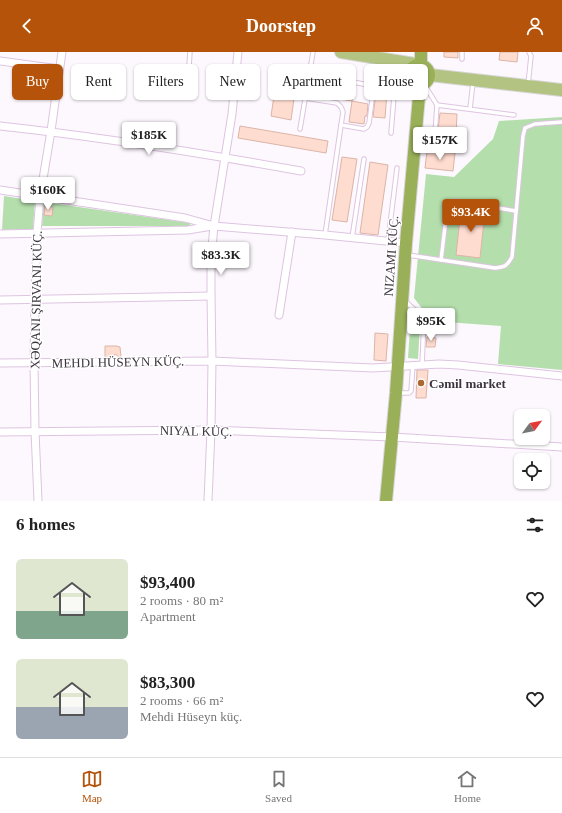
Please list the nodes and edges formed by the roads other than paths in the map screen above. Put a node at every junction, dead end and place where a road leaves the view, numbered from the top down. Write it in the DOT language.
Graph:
graph roads {
  1 [pos="62,52"];
  2 [pos="190,52"];
  3 [pos="238,52"];
  4 [pos="313,52"];
  5 [pos="343,52"];
  6 [pos="422,52"];
  7 [pos="462,52"];
  8 [pos="529,52"];
  9 [pos="462,59"];
  10 [pos="0,61"];
  11 [pos="397,63"];
  12 [pos="22,64"];
  13 [pos="61,64"];
  14 [pos="189,64"];
  15 [pos="311,64"];
  16 [pos="409,64"];
  17 [pos="421,64"];
  18 [pos="473,80"];
  19 [pos="428,82"];
  20 [pos="356,83"];
  21 [pos="528,86"];
  22 [pos="562,90"];
  23 [pos="428,91"];
  24 [pos="56,100"];
  25 [pos="305,100"];
  26 [pos="318,100"];
  27 [pos="420,100"];
  28 [pos="437,104"];
  29 [pos="470,109"];
  30 [pos="514,115"];
  31 [pos="562,122"];
  32 [pos="342,125"];
  33 [pos="0,126"];
  34 [pos="300,129"];
  35 [pos="51,132"];
  36 [pos="391,133"];
  37 [pos="414,146"];
  38 [pos="226,157"];
  39 [pos="364,159"];
  40 [pos="397,168"];
  41 [pos="301,171"];
  42 [pos="0,190"];
  43 [pos="40,197"];
  44 [pos="516,211"];
  45 [pos="214,226"];
  46 [pos="292,232"];
  47 [pos="37,233"];
  48 [pos="0,234"];
  49 [pos="325,235"];
  50 [pos="352,238"];
  51 [pos="388,241"];
  52 [pos="405,249"];
  53 [pos="441,260"];
  54 [pos="211,296"];
  55 [pos="35,299"];
  56 [pos="402,299"];
  57 [pos="0,300"];
  58 [pos="280,314"];
  59 [pos="212,361"];
  60 [pos="0,363"];
  61 [pos="34,363"];
  62 [pos="413,365"];
  63 [pos="422,365"];
  64 [pos="398,366"];
  65 [pos="562,376"];
  66 [pos="396,393"];
  67 [pos="211,430"];
  68 [pos="35,431"];
  69 [pos="0,432"];
  70 [pos="392,437"];
  71 [pos="562,447"];
  72 [pos="38,501"];
  73 [pos="208,501"];
  74 [pos="386,501"];
  1 -- 13 [label="street, XƏQANI ŞIRVANI KÜÇ."];
  2 -- 14 [label="lane"];
  3 -- 38 [label="street"];
  4 -- 15 [label="lane"];
  5 -- 11 [label="main road"];
  6 -- 17 [label="highway"];
  7 -- 9 [label="lane"];
  8 -- 21 [label="lane"];
  10 -- 12 [label="street"];
  11 -- 16 [label="main road"];
  11 -- 36 [label="lane"];
  18 -- 19 [label="main road"];
  18 -- 21 [label="main road"];
  18 -- 29 [label="lane"];
  20 -- 32 [label="lane"];
  21 -- 22 [label="main road"];
  23 -- 28 [label="lane"];
  24 -- 35 [label="street, XƏQANI ŞIRVANI KÜÇ."];
  25 -- 34 [label="lane"];
  26 -- 32 [label="lane"];
  27 -- 37 [label="highway, NIZAMI KÜÇ."];
  28 -- 29 [label="lane"];
  28 -- 37 [label="lane"];
  29 -- 30 [label="lane"];
  31 -- 44 [label="lane"];
  32 -- 49 [label="lane"];
  33 -- 35 [label="street"];
  35 -- 38 [label="street"];
  35 -- 43 [label="street, XƏQANI ŞIRVANI KÜÇ."];
  37 -- 52 [label="highway, NIZAMI KÜÇ."];
  38 -- 41 [label="street"];
  38 -- 45 [label="street"];
  39 -- 50 [label="lane"];
  40 -- 51 [label="lane"];
  42 -- 43 [label="street"];
  43 -- 45 [label="street"];
  43 -- 47 [label="street, XƏQANI ŞIRVANI KÜÇ."];
  44 -- 53 [label="lane"];
  44 -- 53 [label="lane"];
  45 -- 46 [label="street"];
  45 -- 47 [label="street"];
  45 -- 54 [label="street"];
  46 -- 49 [label="street"];
  46 -- 58 [label="street"];
  47 -- 48 [label="street"];
  47 -- 55 [label="street, XƏQANI ŞIRVANI KÜÇ."];
  49 -- 50 [label="street"];
  50 -- 51 [label="street"];
  51 -- 52 [label="street"];
  52 -- 53 [label="lane"];
  52 -- 56 [label="highway, NIZAMI KÜÇ."];
  54 -- 55 [label="street"];
  54 -- 59 [label="street"];
  55 -- 57 [label="street"];
  55 -- 61 [label="street, XƏQANI ŞIRVANI KÜÇ."];
  56 -- 63 [label="lane"];
  56 -- 64 [label="highway, NIZAMI KÜÇ."];
  59 -- 61 [label="street, MEHDI HÜSEYN KÜÇ."];
  59 -- 64 [label="street, MEHDI HÜSEYN KÜÇ."];
  59 -- 67 [label="street"];
  60 -- 61 [label="street, MEHDI HÜSEYN KÜÇ."];
  61 -- 68 [label="street, XƏQANI ŞIRVANI KÜÇ."];
  62 -- 63 [label="street, MEHDI HÜSEYN KÜÇ."];
  62 -- 64 [label="street, MEHDI HÜSEYN KÜÇ."];
  62 -- 66 [label="lane"];
  63 -- 65 [label="street, MEHDI HÜSEYN KÜÇ."];
  64 -- 66 [label="highway, NIZAMI KÜÇ."];
  66 -- 70 [label="highway, NIZAMI KÜÇ."];
  67 -- 68 [label="street, NIYAL KÜÇ."];
  67 -- 70 [label="street, NIYAL KÜÇ."];
  67 -- 73 [label="street"];
  68 -- 69 [label="street, NIYAL KÜÇ."];
  68 -- 72 [label="street, XƏQANI ŞIRVANI KÜÇ."];
  70 -- 71 [label="street, NIYAL KÜÇ."];
  70 -- 74 [label="highway, NIZAMI KÜÇ."];
}
